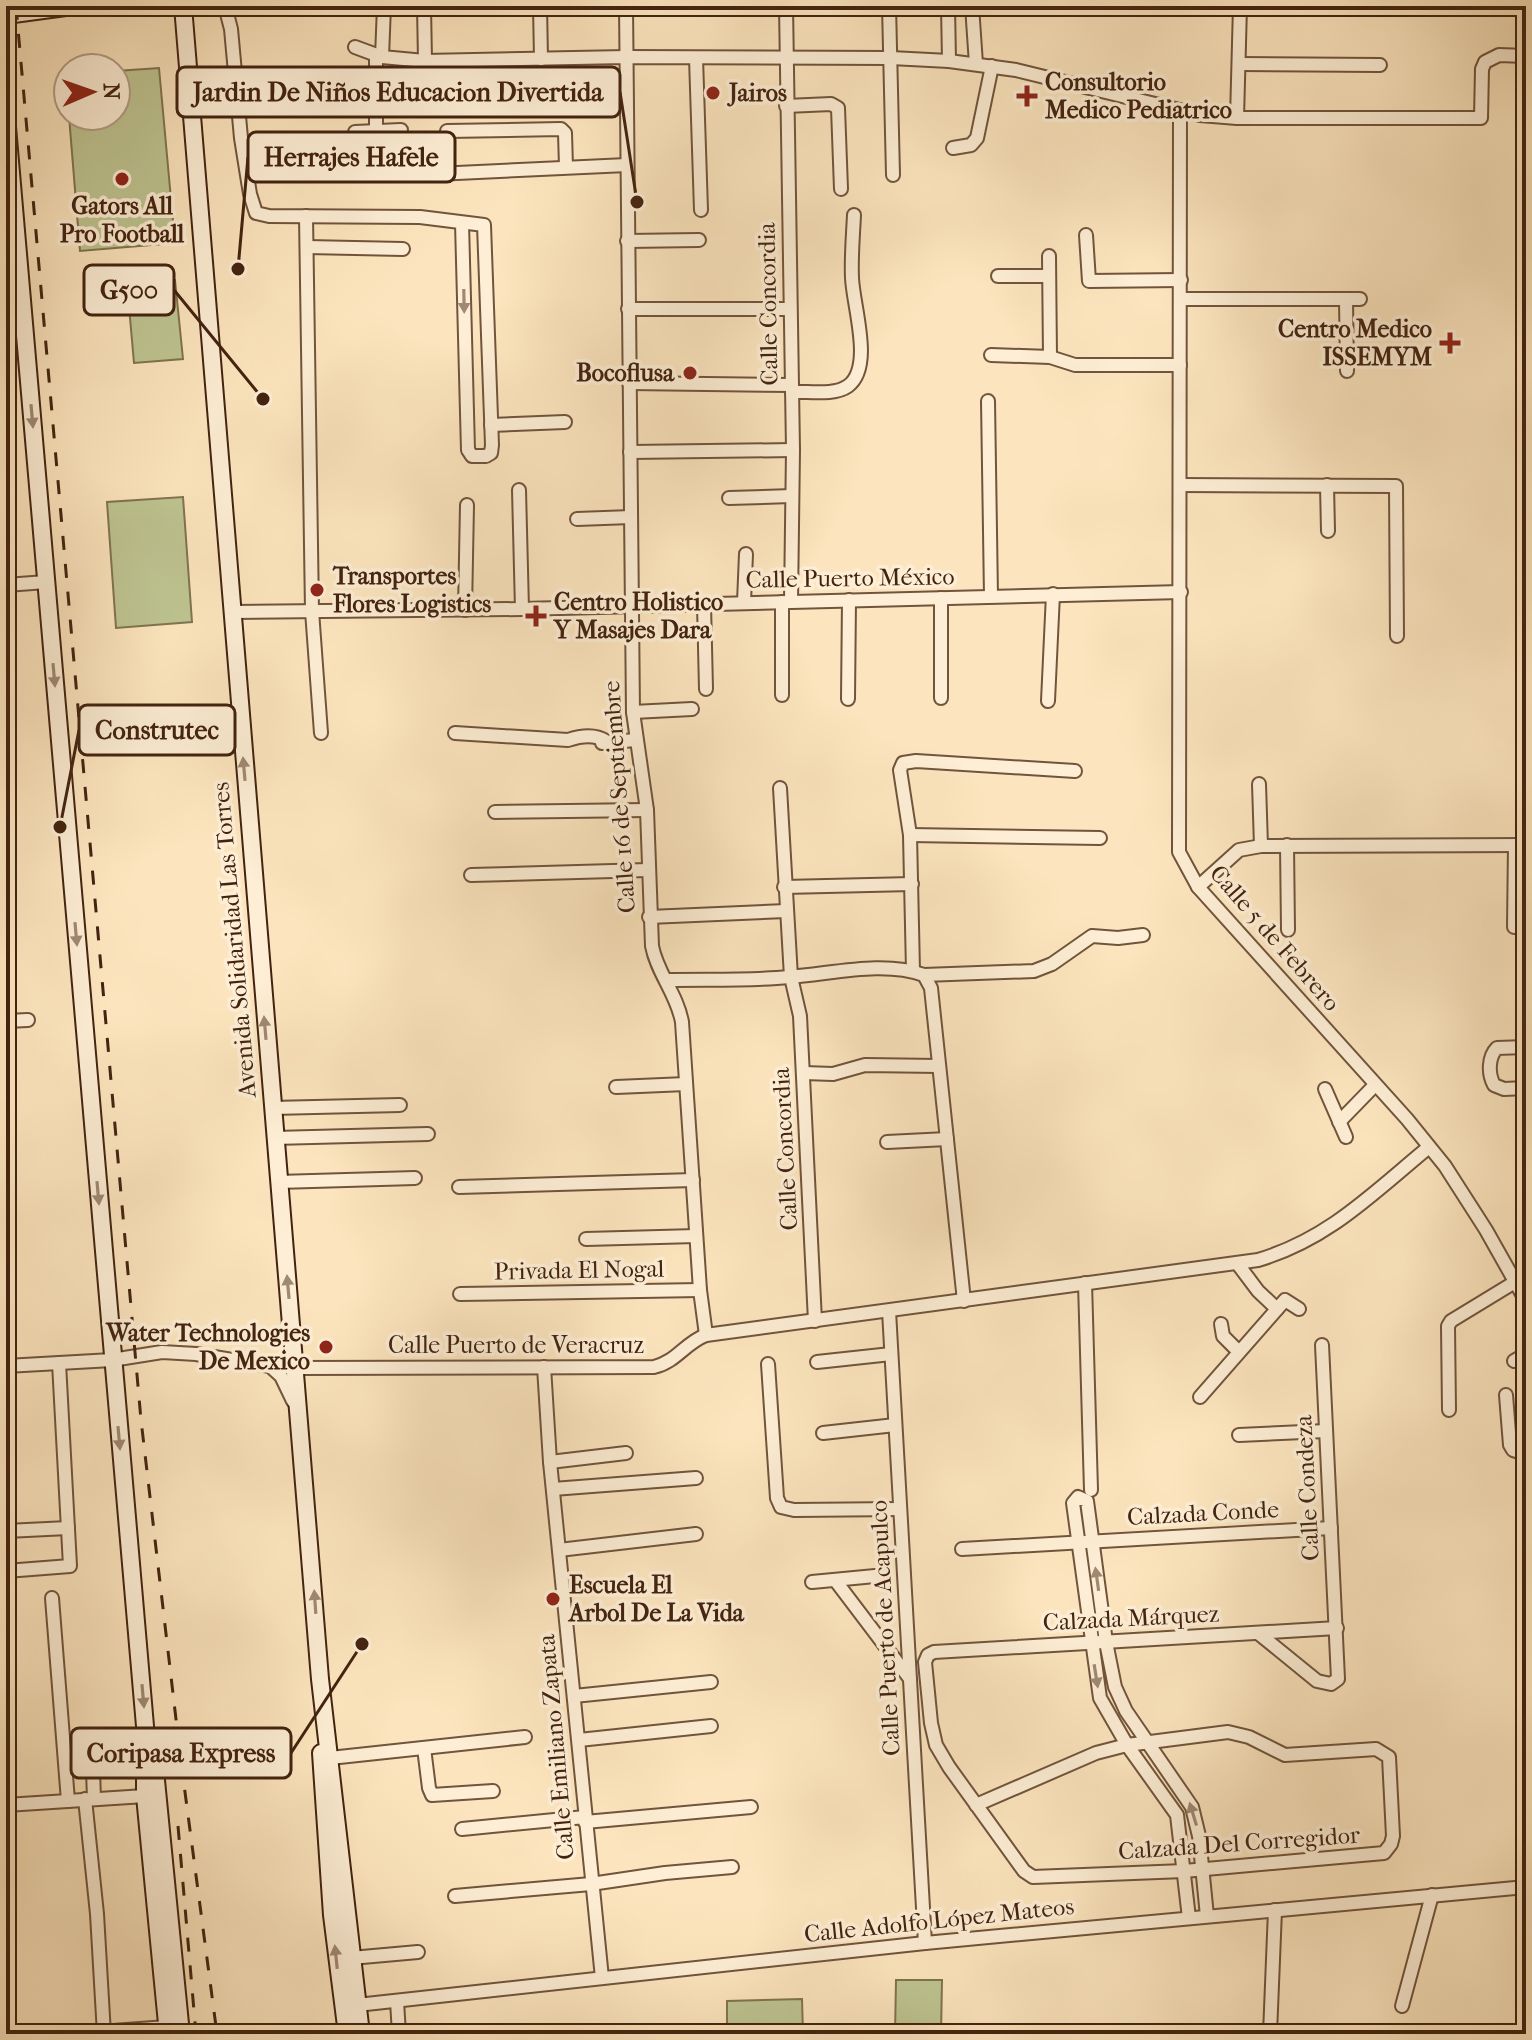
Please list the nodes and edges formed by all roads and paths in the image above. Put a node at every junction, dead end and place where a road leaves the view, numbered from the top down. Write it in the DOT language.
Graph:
graph roads {
  1 [pos="73,6"];
  2 [pos="183,6"];
  3 [pos="225,6"];
  4 [pos="384,6"];
  5 [pos="424,6"];
  6 [pos="540,6"];
  7 [pos="626,6"];
  8 [pos="786,6"];
  9 [pos="889,6"];
  10 [pos="948,6"];
  11 [pos="972,6"];
  12 [pos="1240,6"];
  13 [pos="6,15"];
  14 [pos="355,47"];
  15 [pos="379,56"];
  16 [pos="1526,56"];
  17 [pos="626,57"];
  18 [pos="696,58"];
  19 [pos="891,58"];
  20 [pos="541,59"];
  21 [pos="786,59"];
  22 [pos="425,61"];
  23 [pos="949,61"];
  24 [pos="976,64"];
  25 [pos="1239,64"];
  26 [pos="1380,65"];
  27 [pos="992,66"];
  28 [pos="786,106"];
  29 [pos="1180,111"];
  30 [pos="6,115"];
  31 [pos="1237,118"];
  32 [pos="401,130"];
  33 [pos="376,131"];
  34 [pos="447,131"];
  35 [pos="355,132"];
  36 [pos="953,148"];
  37 [pos="627,165"];
  38 [pos="566,167"];
  39 [pos="436,174"];
  40 [pos="893,175"];
  41 [pos="841,189"];
  42 [pos="701,210"];
  43 [pos="854,215"];
  44 [pos="306,216"];
  45 [pos="462,223"];
  46 [pos="1086,235"];
  47 [pos="699,240"];
  48 [pos="627,241"];
  49 [pos="307,247"];
  50 [pos="403,249"];
  51 [pos="1049,256"];
  52 [pos="998,276"];
  53 [pos="1049,276"];
  54 [pos="1181,280"];
  55 [pos="1181,299"];
  56 [pos="628,309"];
  57 [pos="790,309"];
  58 [pos="465,336"];
  59 [pos="488,336"];
  60 [pos="991,355"];
  61 [pos="1050,357"];
  62 [pos="1180,365"];
  63 [pos="1347,371"];
  64 [pos="629,383"];
  65 [pos="792,388"];
  66 [pos="988,401"];
  67 [pos="565,422"];
  68 [pos="491,425"];
  69 [pos="793,450"];
  70 [pos="630,452"];
  71 [pos="1180,485"];
  72 [pos="1327,485"];
  73 [pos="519,490"];
  74 [pos="792,496"];
  75 [pos="729,498"];
  76 [pos="467,505"];
  77 [pos="631,517"];
  78 [pos="577,519"];
  79 [pos="1328,531"];
  80 [pos="746,554"];
  81 [pos="46,582"];
  82 [pos="6,585"];
  83 [pos="1181,592"];
  84 [pos="1053,594"];
  85 [pos="991,596"];
  86 [pos="941,598"];
  87 [pos="849,600"];
  88 [pos="787,601"];
  89 [pos="744,602"];
  90 [pos="704,604"];
  91 [pos="632,605"];
  92 [pos="522,609"];
  93 [pos="465,610"];
  94 [pos="312,611"];
  95 [pos="232,612"];
  96 [pos="1397,636"];
  97 [pos="706,689"];
  98 [pos="782,695"];
  99 [pos="941,698"];
  100 [pos="848,699"];
  101 [pos="1048,701"];
  102 [pos="692,709"];
  103 [pos="633,712"];
  104 [pos="321,733"];
  105 [pos="455,733"];
  106 [pos="635,740"];
  107 [pos="1075,771"];
  108 [pos="1259,784"];
  109 [pos="780,788"];
  110 [pos="647,810"];
  111 [pos="495,812"];
  112 [pos="910,835"];
  113 [pos="1100,838"];
  114 [pos="1287,845"];
  115 [pos="1520,845"];
  116 [pos="1261,846"];
  117 [pos="648,870"];
  118 [pos="471,875"];
  119 [pos="912,884"];
  120 [pos="784,887"];
  121 [pos="1198,887"];
  122 [pos="786,911"];
  123 [pos="649,917"];
  124 [pos="1514,927"];
  125 [pos="1288,930"];
  126 [pos="1143,935"];
  127 [pos="918,973"];
  128 [pos="791,977"];
  129 [pos="666,980"];
  130 [pos="28,1020"];
  131 [pos="6,1021"];
  132 [pos="1526,1047"];
  133 [pos="939,1066"];
  134 [pos="804,1073"];
  135 [pos="686,1084"];
  136 [pos="1375,1085"];
  137 [pos="616,1087"];
  138 [pos="1526,1088"];
  139 [pos="1325,1089"];
  140 [pos="400,1105"];
  141 [pos="272,1108"];
  142 [pos="1339,1122"];
  143 [pos="428,1134"];
  144 [pos="1346,1137"];
  145 [pos="274,1138"];
  146 [pos="947,1139"];
  147 [pos="887,1142"];
  148 [pos="1429,1147"];
  149 [pos="415,1178"];
  150 [pos="693,1180"];
  151 [pos="278,1182"];
  152 [pos="459,1187"];
  153 [pos="696,1236"];
  154 [pos="586,1239"];
  155 [pos="1237,1263"];
  156 [pos="1515,1282"];
  157 [pos="1085,1283"];
  158 [pos="1064,1286"];
  159 [pos="700,1290"];
  160 [pos="460,1294"];
  161 [pos="964,1301"];
  162 [pos="1526,1301"];
  163 [pos="1086,1303"];
  164 [pos="1277,1309"];
  165 [pos="1299,1309"];
  166 [pos="889,1311"];
  167 [pos="815,1321"];
  168 [pos="1221,1324"];
  169 [pos="706,1335"];
  170 [pos="1322,1345"];
  171 [pos="1238,1351"];
  172 [pos="891,1354"];
  173 [pos="1526,1354"];
  174 [pos="112,1360"];
  175 [pos="1514,1361"];
  176 [pos="817,1362"];
  177 [pos="59,1363"];
  178 [pos="768,1364"];
  179 [pos="6,1366"];
  180 [pos="544,1367"];
  181 [pos="296,1368"];
  182 [pos="1506,1395"];
  183 [pos="1200,1397"];
  184 [pos="1449,1410"];
  185 [pos="301,1425"];
  186 [pos="895,1425"];
  187 [pos="1326,1431"];
  188 [pos="823,1433"];
  189 [pos="1239,1435"];
  190 [pos="1520,1452"];
  191 [pos="626,1453"];
  192 [pos="550,1462"];
  193 [pos="696,1478"];
  194 [pos="553,1489"];
  195 [pos="1091,1490"];
  196 [pos="900,1504"];
  197 [pos="68,1528"];
  198 [pos="1331,1528"];
  199 [pos="6,1531"];
  200 [pos="696,1534"];
  201 [pos="1092,1542"];
  202 [pos="1077,1543"];
  203 [pos="962,1549"];
  204 [pos="559,1550"];
  205 [pos="6,1571"];
  206 [pos="875,1576"];
  207 [pos="835,1580"];
  208 [pos="812,1582"];
  209 [pos="52,1598"];
  210 [pos="1337,1628"];
  211 [pos="1258,1633"];
  212 [pos="1106,1642"];
  213 [pos="1091,1643"];
  214 [pos="928,1655"];
  215 [pos="320,1679"];
  216 [pos="910,1679"];
  217 [pos="711,1682"];
  218 [pos="574,1696"];
  219 [pos="145,1726"];
  220 [pos="711,1726"];
  221 [pos="525,1737"];
  222 [pos="579,1740"];
  223 [pos="92,1741"];
  224 [pos="1150,1742"];
  225 [pos="1127,1745"];
  226 [pos="424,1748"];
  227 [pos="330,1758"];
  228 [pos="493,1791"];
  229 [pos="145,1796"];
  230 [pos="89,1799"];
  231 [pos="68,1801"];
  232 [pos="6,1805"];
  233 [pos="976,1805"];
  234 [pos="751,1807"];
  235 [pos="585,1820"];
  236 [pos="462,1829"];
  237 [pos="732,1867"];
  238 [pos="1203,1869"];
  239 [pos="1184,1871"];
  240 [pos="591,1884"];
  241 [pos="1526,1887"];
  242 [pos="1432,1895"];
  243 [pos="455,1896"];
  244 [pos="1275,1910"];
  245 [pos="1207,1916"];
  246 [pos="1189,1918"];
  247 [pos="925,1943"];
  248 [pos="418,1952"];
  249 [pos="351,1958"];
  250 [pos="602,1978"];
  251 [pos="397,2001"];
  252 [pos="357,2005"];
  253 [pos="1402,2006"];
  254 [pos="104,2032"];
  255 [pos="172,2032"];
  256 [pos="72,2034"];
  257 [pos="347,2034"];
  258 [pos="361,2034"];
  259 [pos="399,2034"];
  260 [pos="1270,2034"];
  1 -- 13 [label="main road"];
  2 -- 95 [label="main road, Avenida Solidaridad Las Torres"];
  3 -- 44 [label="street"];
  4 -- 15 [label="street"];
  5 -- 22 [label="street"];
  6 -- 20 [label="street"];
  7 -- 17 [label="street, Calle 16 de Septiembre"];
  8 -- 21 [label="street, Calle Concordia"];
  9 -- 19 [label="street"];
  10 -- 23 [label="street"];
  11 -- 24 [label="street"];
  12 -- 25 [label="street"];
  14 -- 15 [label="street"];
  15 -- 22 [label="street"];
  15 -- 33 [label="street"];
  16 -- 31 [label="street"];
  17 -- 18 [label="street"];
  17 -- 20 [label="street"];
  17 -- 37 [label="street, Calle 16 de Septiembre"];
  18 -- 21 [label="street"];
  18 -- 42 [label="street"];
  19 -- 21 [label="street"];
  19 -- 23 [label="street"];
  19 -- 40 [label="street"];
  20 -- 22 [label="street"];
  21 -- 28 [label="street, Calle Concordia"];
  23 -- 24 [label="street"];
  24 -- 27 [label="street"];
  25 -- 26 [label="street"];
  25 -- 31 [label="street"];
  27 -- 29 [label="street"];
  27 -- 36 [label="street"];
  28 -- 41 [label="street"];
  28 -- 57 [label="street, Calle Concordia"];
  29 -- 31 [label="street"];
  29 -- 54 [label="street, Calle 5 de Febrero"];
  30 -- 81 [label="main road, one-way"];
  32 -- 33 [label="street"];
  33 -- 35 [label="street"];
  34 -- 38 [label="street"];
  37 -- 38 [label="street"];
  37 -- 48 [label="street, Calle 16 de Septiembre"];
  38 -- 39 [label="street"];
  43 -- 65 [label="street"];
  44 -- 45 [label="street"];
  44 -- 49 [label="street"];
  45 -- 58 [label="street, one-way"];
  45 -- 59 [label="street"];
  46 -- 54 [label="street"];
  47 -- 48 [label="street"];
  48 -- 56 [label="street, Calle 16 de Septiembre"];
  49 -- 50 [label="street"];
  49 -- 94 [label="street"];
  51 -- 53 [label="street"];
  52 -- 53 [label="street"];
  53 -- 61 [label="street"];
  54 -- 55 [label="street, Calle 5 de Febrero"];
  55 -- 62 [label="street, Calle 5 de Febrero"];
  55 -- 63 [label="street"];
  56 -- 57 [label="street"];
  56 -- 64 [label="street, Calle 16 de Septiembre"];
  57 -- 65 [label="street, Calle Concordia"];
  58 -- 59 [label="street"];
  58 -- 68 [label="street"];
  59 -- 68 [label="street"];
  60 -- 61 [label="street"];
  61 -- 62 [label="street"];
  62 -- 71 [label="street, Calle 5 de Febrero"];
  64 -- 65 [label="street"];
  64 -- 70 [label="street, Calle 16 de Septiembre"];
  65 -- 69 [label="street, Calle Concordia"];
  66 -- 85 [label="street"];
  67 -- 68 [label="street"];
  69 -- 70 [label="street"];
  69 -- 74 [label="street, Calle Concordia"];
  70 -- 77 [label="street, Calle 16 de Septiembre"];
  71 -- 72 [label="street"];
  71 -- 83 [label="street, Calle 5 de Febrero"];
  72 -- 79 [label="street"];
  72 -- 96 [label="street"];
  73 -- 92 [label="street"];
  74 -- 75 [label="street"];
  74 -- 88 [label="street, Calle Concordia"];
  76 -- 93 [label="street"];
  77 -- 78 [label="street"];
  77 -- 91 [label="street, Calle 16 de Septiembre"];
  80 -- 89 [label="street"];
  81 -- 82 [label="street"];
  81 -- 174 [label="main road, one-way"];
  83 -- 84 [label="street, Calle Puerto México"];
  83 -- 121 [label="street, Calle 5 de Febrero"];
  84 -- 85 [label="street, Calle Puerto México"];
  84 -- 101 [label="street"];
  85 -- 86 [label="street, Calle Puerto México"];
  86 -- 87 [label="street, Calle Puerto México"];
  86 -- 99 [label="street"];
  87 -- 88 [label="street, Calle Puerto México"];
  87 -- 100 [label="street"];
  88 -- 89 [label="street, Calle Puerto México"];
  88 -- 98 [label="street, Calle Concordia"];
  89 -- 90 [label="street, Calle Puerto México"];
  90 -- 91 [label="street, Calle Puerto México"];
  90 -- 97 [label="street"];
  91 -- 92 [label="street, Calle Puerto México"];
  91 -- 103 [label="street, Calle 16 de Septiembre"];
  92 -- 93 [label="street, Calle Puerto México"];
  93 -- 94 [label="street, Calle Puerto México"];
  94 -- 95 [label="street, Calle Puerto México"];
  94 -- 104 [label="street"];
  141 -- 95 [label="main road, Avenida Solidaridad Las Torres, one-way"];
  102 -- 103 [label="street"];
  103 -- 106 [label="street, Calle 16 de Septiembre"];
  105 -- 106 [label="street"];
  106 -- 110 [label="street, Calle 16 de Septiembre"];
  107 -- 112 [label="street"];
  108 -- 116 [label="street"];
  109 -- 120 [label="street, Calle Concordia"];
  110 -- 111 [label="street"];
  110 -- 117 [label="street, Calle 16 de Septiembre"];
  112 -- 113 [label="street"];
  112 -- 119 [label="street"];
  114 -- 115 [label="street"];
  114 -- 116 [label="street"];
  114 -- 125 [label="street"];
  115 -- 124 [label="street"];
  116 -- 121 [label="street"];
  117 -- 118 [label="street"];
  117 -- 123 [label="street, Calle 16 de Septiembre"];
  119 -- 120 [label="street"];
  119 -- 127 [label="street"];
  120 -- 122 [label="street, Calle Concordia"];
  121 -- 136 [label="street, Calle 5 de Febrero"];
  122 -- 123 [label="street"];
  122 -- 128 [label="street, Calle Concordia"];
  123 -- 129 [label="street, Calle 16 de Septiembre"];
  126 -- 127 [label="street"];
  127 -- 128 [label="street"];
  127 -- 133 [label="street"];
  128 -- 129 [label="street"];
  128 -- 134 [label="street, Calle Concordia"];
  129 -- 135 [label="street, Calle 16 de Septiembre"];
  130 -- 131 [label="street"];
  132 -- 138 [label="street"];
  133 -- 134 [label="street"];
  133 -- 146 [label="street"];
  134 -- 167 [label="street, Calle Concordia"];
  135 -- 137 [label="street"];
  135 -- 150 [label="street, Calle 16 de Septiembre"];
  136 -- 142 [label="street"];
  136 -- 148 [label="street, Calle 5 de Febrero"];
  139 -- 142 [label="street"];
  140 -- 141 [label="street"];
  141 -- 145 [label="main road, Avenida Solidaridad Las Torres"];
  142 -- 144 [label="street"];
  143 -- 145 [label="street"];
  145 -- 151 [label="main road, Avenida Solidaridad Las Torres"];
  146 -- 147 [label="street"];
  146 -- 161 [label="street"];
  148 -- 155 [label="street, Calle Puerto de Veracruz"];
  148 -- 156 [label="street, Calle 5 de Febrero"];
  149 -- 151 [label="street"];
  150 -- 152 [label="street"];
  150 -- 153 [label="street, Calle 16 de Septiembre"];
  181 -- 151 [label="main road, Avenida Solidaridad Las Torres, one-way"];
  153 -- 154 [label="street"];
  153 -- 159 [label="street, Calle 16 de Septiembre"];
  155 -- 157 [label="street, Calle Puerto de Veracruz"];
  155 -- 164 [label="street"];
  156 -- 162 [label="street, Calle 5 de Febrero"];
  156 -- 184 [label="street"];
  157 -- 158 [label="street, Calle Puerto de Veracruz"];
  157 -- 163 [label="street"];
  158 -- 161 [label="street, Calle Puerto de Veracruz"];
  158 -- 163 [label="street"];
  159 -- 160 [label="street, Privada El Nogal"];
  159 -- 169 [label="street, Calle 16 de Septiembre"];
  161 -- 166 [label="street, Calle Puerto de Veracruz"];
  163 -- 195 [label="street"];
  164 -- 165 [label="street"];
  164 -- 171 [label="street"];
  166 -- 167 [label="street, Calle Puerto de Veracruz"];
  166 -- 172 [label="street, Calle Puerto de Acapulco"];
  167 -- 169 [label="street, Calle Puerto de Veracruz"];
  168 -- 171 [label="street"];
  169 -- 180 [label="street, Calle Puerto de Veracruz"];
  170 -- 187 [label="street, Calle Condeza"];
  171 -- 183 [label="street"];
  172 -- 176 [label="street"];
  172 -- 186 [label="street, Calle Puerto de Acapulco"];
  173 -- 175 [label="street"];
  174 -- 177 [label="street"];
  174 -- 185 [label="street"];
  174 -- 219 [label="main road, one-way"];
  177 -- 179 [label="street"];
  177 -- 197 [label="street"];
  178 -- 196 [label="street"];
  180 -- 181 [label="street, Calle Puerto de Veracruz"];
  180 -- 192 [label="street, Calle Emiliano Zapata"];
  181 -- 185 [label="main road, Avenida Solidaridad Las Torres"];
  182 -- 190 [label="street"];
  215 -- 185 [label="main road, Avenida Solidaridad Las Torres, one-way"];
  186 -- 188 [label="street"];
  186 -- 196 [label="street, Calle Puerto de Acapulco"];
  187 -- 189 [label="street"];
  187 -- 198 [label="street, Calle Condeza"];
  191 -- 192 [label="street"];
  192 -- 194 [label="street, Calle Emiliano Zapata"];
  193 -- 194 [label="street"];
  194 -- 204 [label="street, Calle Emiliano Zapata"];
  196 -- 216 [label="street, Calle Puerto de Acapulco"];
  197 -- 199 [label="street"];
  197 -- 205 [label="street"];
  198 -- 201 [label="street, Calzada Conde"];
  198 -- 210 [label="street, Calle Condeza"];
  200 -- 204 [label="street"];
  201 -- 202 [label="street, Calzada Conde"];
  201 -- 202 [label="street"];
  212 -- 201 [label="street, one-way"];
  202 -- 203 [label="street, Calzada Conde"];
  202 -- 213 [label="street"];
  204 -- 218 [label="street, Calle Emiliano Zapata"];
  206 -- 207 [label="street"];
  207 -- 208 [label="street"];
  207 -- 216 [label="street"];
  209 -- 231 [label="street"];
  210 -- 211 [label="street, Calzada Márquez"];
  210 -- 211 [label="street, Calle Condeza"];
  211 -- 212 [label="street, Calzada Márquez"];
  212 -- 213 [label="street, Calzada Márquez"];
  212 -- 224 [label="street"];
  213 -- 214 [label="street, Calzada Márquez"];
  213 -- 225 [label="street, one-way"];
  214 -- 233 [label="street, Calzada Del Corregidor"];
  215 -- 227 [label="main road, Avenida Solidaridad Las Torres"];
  257 -- 215 [label="main road, Avenida Solidaridad Las Torres, one-way"];
  216 -- 247 [label="street, Calle Puerto de Acapulco"];
  217 -- 218 [label="street"];
  218 -- 222 [label="street, Calle Emiliano Zapata"];
  219 -- 229 [label="main road"];
  219 -- 255 [label="main road"];
  220 -- 222 [label="street"];
  221 -- 226 [label="street"];
  222 -- 235 [label="street, Calle Emiliano Zapata"];
  223 -- 230 [label="street"];
  224 -- 225 [label="street, Calzada Del Corregidor"];
  238 -- 224 [label="street, one-way"];
  224 -- 238 [label="street, Calzada Del Corregidor"];
  225 -- 233 [label="street, Calzada Del Corregidor"];
  225 -- 239 [label="street"];
  226 -- 227 [label="street"];
  226 -- 228 [label="street"];
  227 -- 249 [label="main road, Avenida Solidaridad Las Torres"];
  229 -- 230 [label="street"];
  229 -- 255 [label="main road"];
  230 -- 231 [label="street"];
  230 -- 254 [label="street"];
  231 -- 232 [label="street"];
  233 -- 239 [label="street, Calzada Del Corregidor"];
  234 -- 235 [label="street"];
  235 -- 236 [label="street"];
  235 -- 240 [label="street, Calle Emiliano Zapata"];
  237 -- 240 [label="street"];
  238 -- 239 [label="street, Calzada Del Corregidor"];
  238 -- 245 [label="street"];
  239 -- 246 [label="street"];
  240 -- 243 [label="street"];
  240 -- 250 [label="street, Calle Emiliano Zapata"];
  241 -- 242 [label="street, Calle Adolfo López Mateos"];
  242 -- 244 [label="street, Calle Adolfo López Mateos"];
  242 -- 253 [label="street"];
  244 -- 245 [label="street, Calle Adolfo López Mateos"];
  244 -- 260 [label="street"];
  245 -- 246 [label="street, Calle Adolfo López Mateos"];
  246 -- 247 [label="street, Calle Adolfo López Mateos"];
  247 -- 250 [label="street, Calle Adolfo López Mateos"];
  248 -- 249 [label="street"];
  249 -- 252 [label="main road, Avenida Solidaridad Las Torres"];
  250 -- 251 [label="street, Calle Adolfo López Mateos"];
  251 -- 252 [label="street, Calle Adolfo López Mateos"];
  251 -- 259 [label="street"];
  252 -- 258 [label="main road, Avenida Solidaridad Las Torres"];
  254 -- 255 [label="street"];
  254 -- 256 [label="street"];
}
